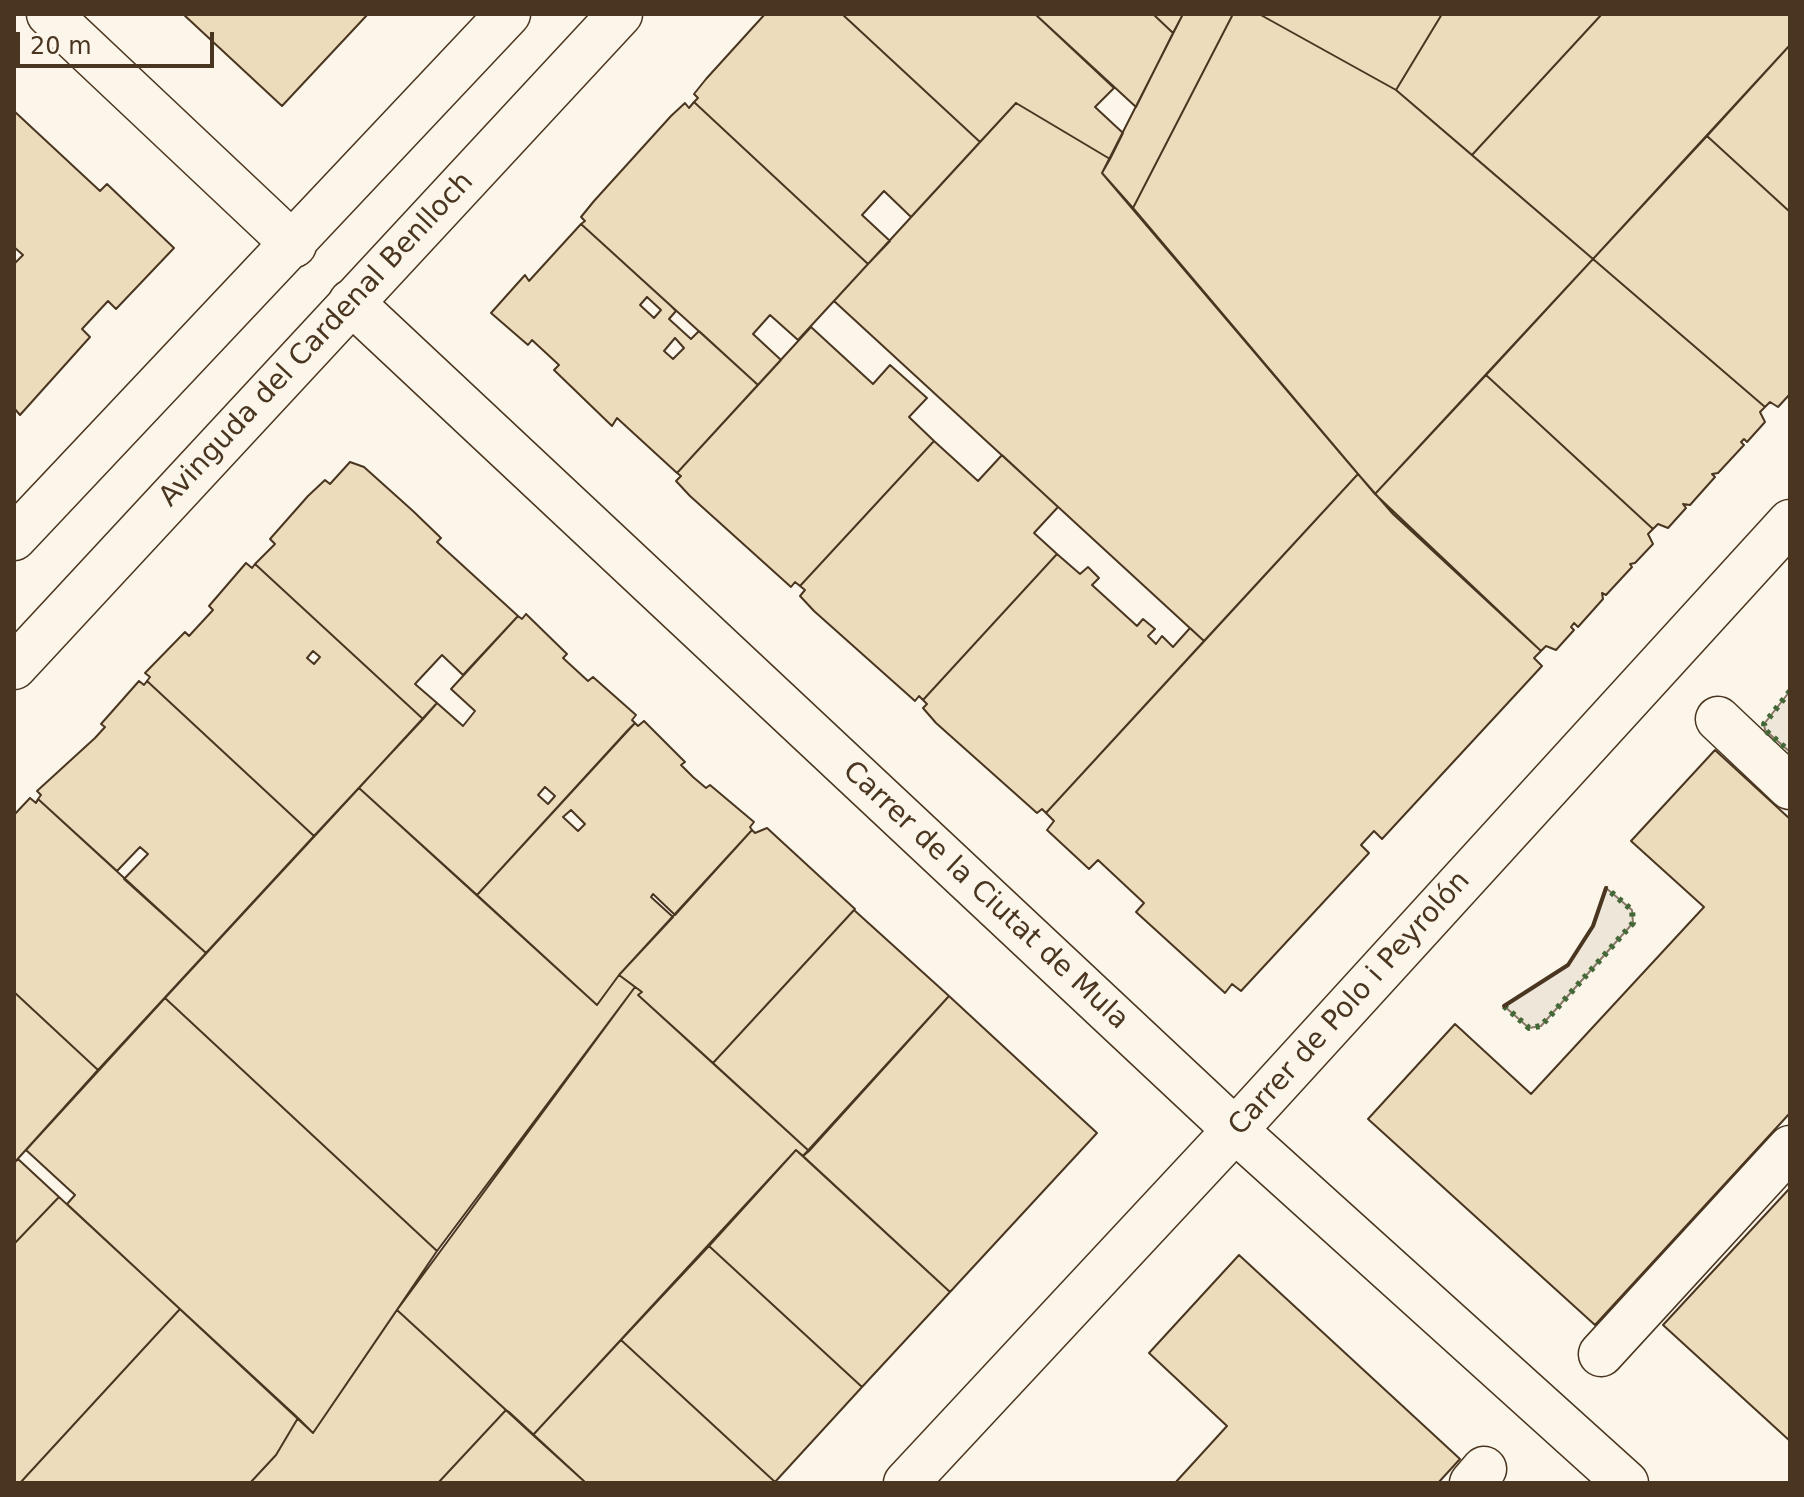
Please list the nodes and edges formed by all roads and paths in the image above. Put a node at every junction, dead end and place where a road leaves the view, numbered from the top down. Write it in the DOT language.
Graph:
graph roads {
  1 [pos="49,14"];
  2 [pos="508,14"];
  3 [pos="620,14"];
  4 [pos="294,245"];
  5 [pos="351,302"];
  6 [pos="1790,522"];
  7 [pos="14,538"];
  8 [pos="14,667"];
  9 [pos="1718,719"];
  10 [pos="1790,787"];
  11 [pos="1235,1130"];
  12 [pos="1790,1148"];
  13 [pos="1601,1354"];
  14 [pos="906,1483"];
  15 [pos="1626,1483"];
  1 -- 4 [label="street"];
  2 -- 4 [label="street"];
  3 -- 5 [label="street, Avinguda del Cardenal Benlloch"];
  4 -- 7 [label="street"];
  5 -- 8 [label="street, Avinguda del Cardenal Benlloch"];
  5 -- 11 [label="street, Carrer de la Ciutat de Mula"];
  6 -- 11 [label="street, Carrer de Polo i Peyrolón"];
  9 -- 10 [label="street"];
  11 -- 14 [label="street, Carrer de Polo i Peyrolón"];
  11 -- 15 [label="street, Carrer de la Ciutat de Mula"];
  12 -- 13 [label="street"];
}
